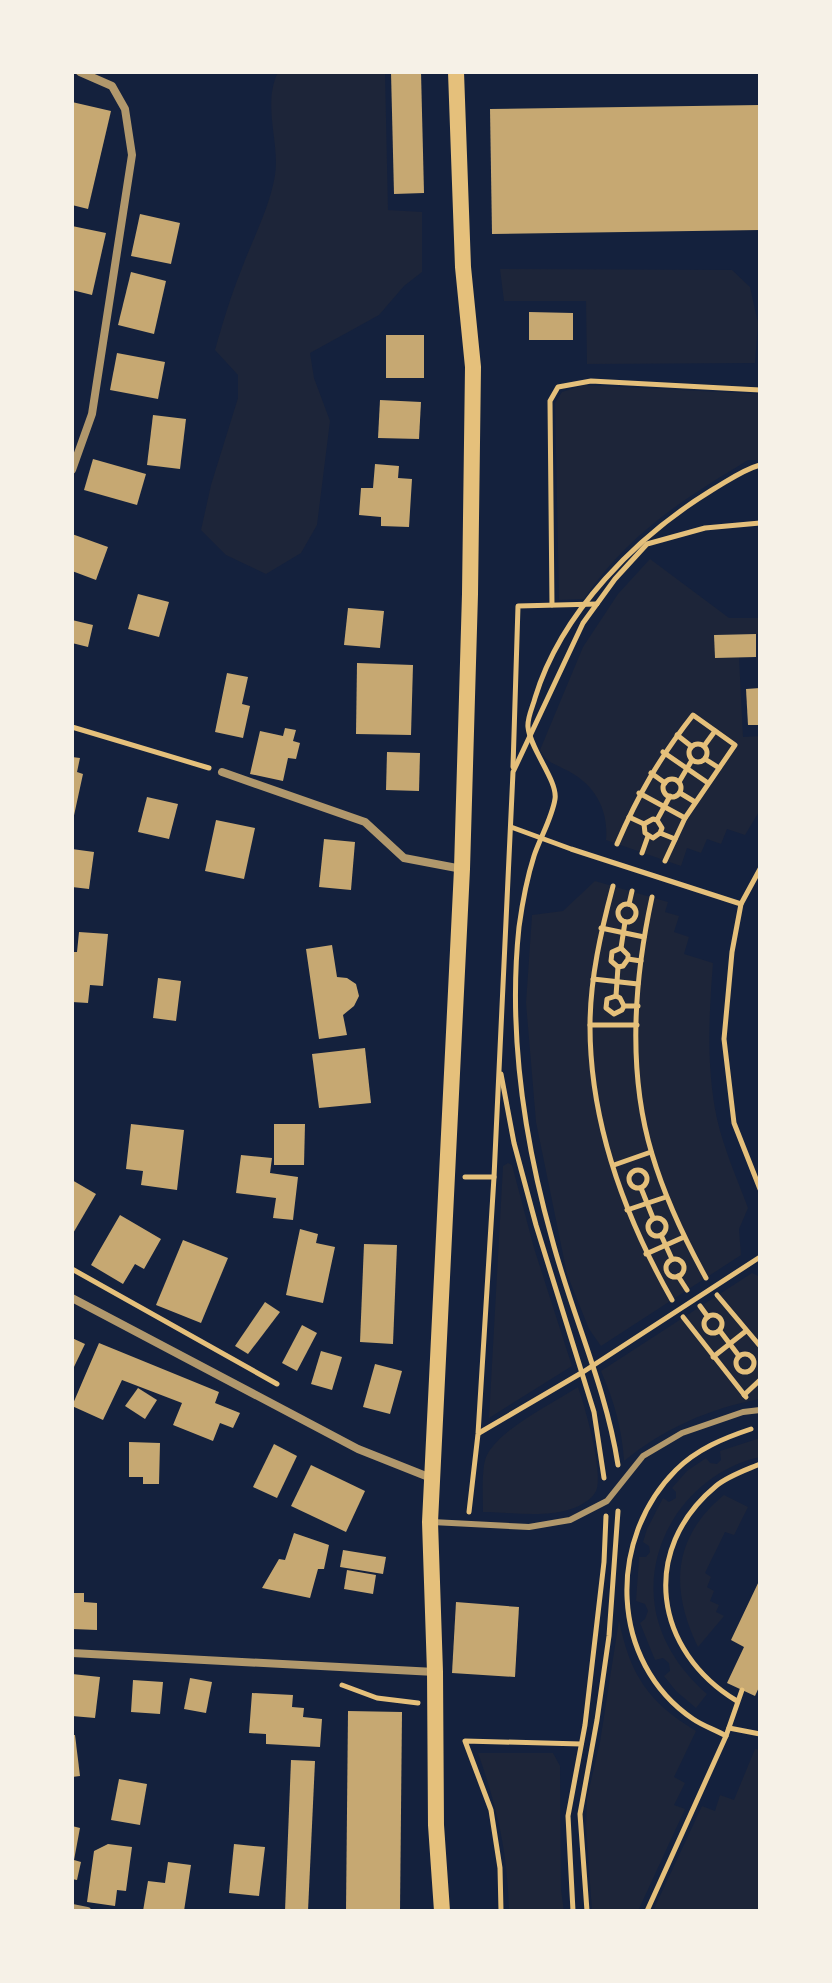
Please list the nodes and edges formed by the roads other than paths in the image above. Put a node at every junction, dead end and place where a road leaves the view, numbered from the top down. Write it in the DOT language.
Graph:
graph roads {
  1 [pos="456,72"];
  2 [pos="85,73"];
  3 [pos="72,470"];
  4 [pos="222,772"];
  5 [pos="462,869"];
  6 [pos="72,1298"];
  7 [pos="760,1410"];
  8 [pos="431,1478"];
  9 [pos="430,1522"];
  10 [pos="72,1653"];
  11 [pos="435,1672"];
  12 [pos="72,1908"];
  13 [pos="87,1911"];
  14 [pos="442,1911"];
  1 -- 5 [label="main road"];
  2 -- 3 [label="street"];
  4 -- 5 [label="street"];
  5 -- 8 [label="main road"];
  6 -- 8 [label="street"];
  7 -- 9 [label="lane"];
  8 -- 9 [label="main road"];
  9 -- 11 [label="main road"];
  10 -- 11 [label="street"];
  11 -- 14 [label="main road"];
  12 -- 13 [label="street"];
}
